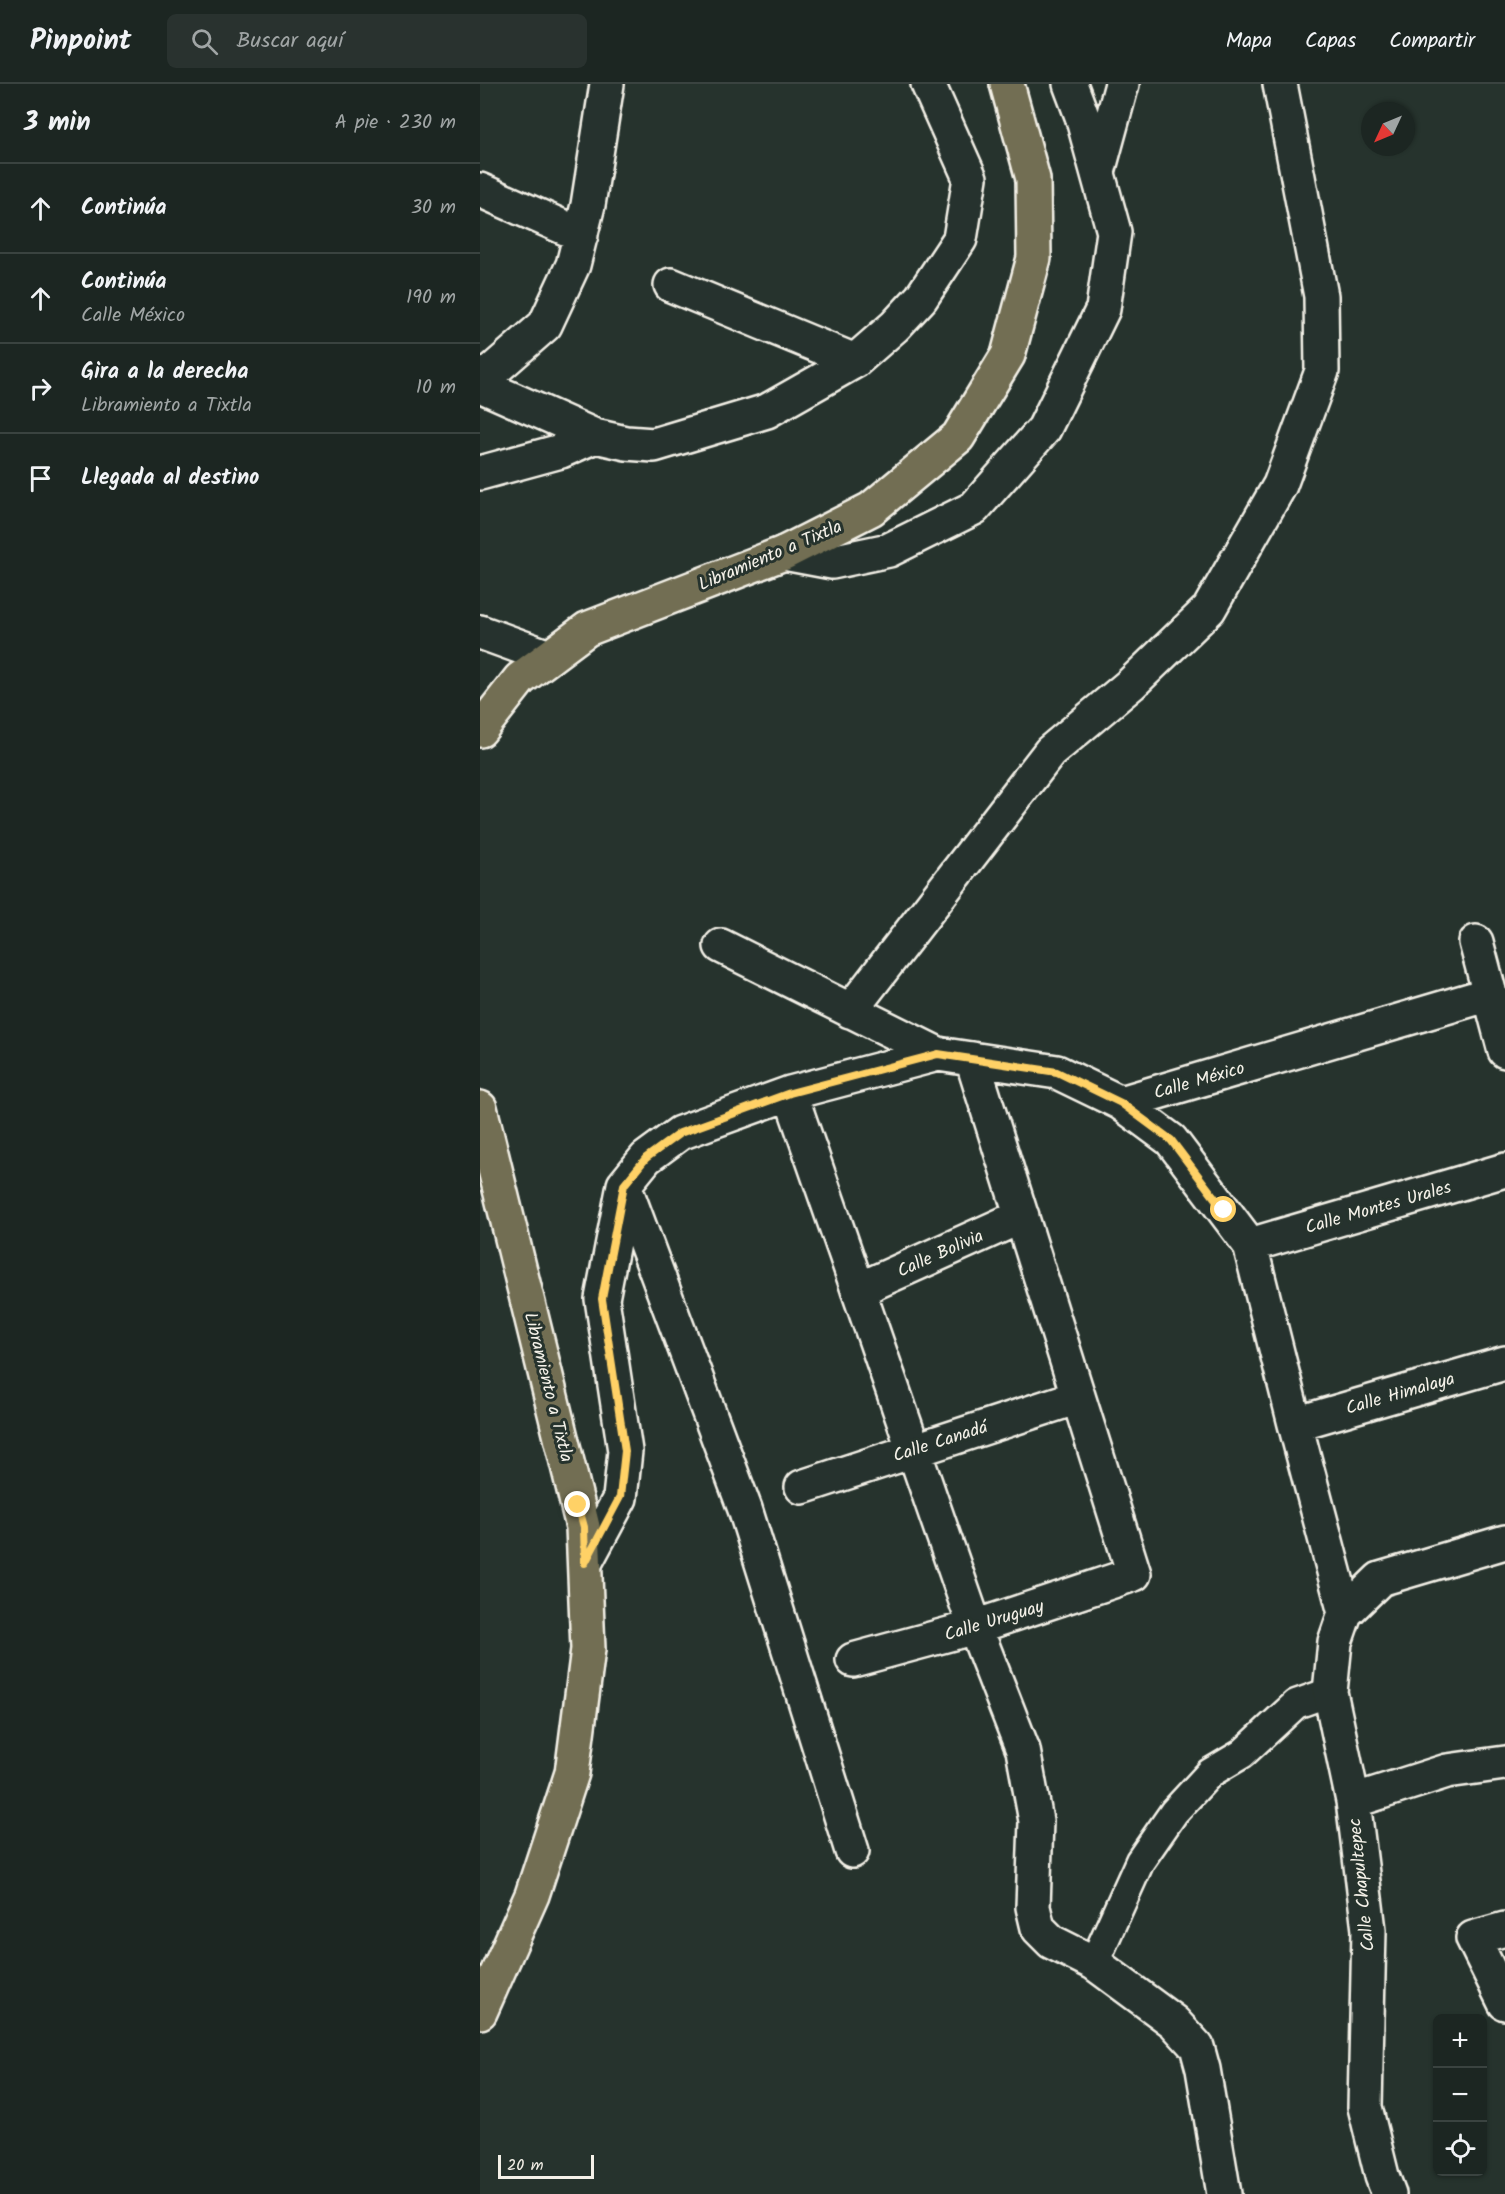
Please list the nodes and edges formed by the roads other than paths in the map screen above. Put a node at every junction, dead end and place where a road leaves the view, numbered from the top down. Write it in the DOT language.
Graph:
graph roads {
  1 [pos="607,84"];
  2 [pos="928,84"];
  3 [pos="1007,84"];
  4 [pos="1070,84"];
  5 [pos="1122,84"];
  6 [pos="1280,84"];
  7 [pos="1098,172"];
  8 [pos="480,190"];
  9 [pos="581,235"];
  10 [pos="671,285"];
  11 [pos="855,362"];
  12 [pos="480,377"];
  13 [pos="480,385"];
  14 [pos="595,436"];
  15 [pos="480,473"];
  16 [pos="784,553"];
  17 [pos="480,632"];
  18 [pos="549,657"];
  19 [pos="480,730"];
  20 [pos="1476,942"];
  21 [pos="721,946"];
  22 [pos="1490,994"];
  23 [pos="850,1011"];
  24 [pos="1505,1051"];
  25 [pos="938,1054"];
  26 [pos="972,1059"];
  27 [pos="790,1093"];
  28 [pos="1121,1103"];
  29 [pos="480,1108"];
  30 [pos="1505,1170"];
  31 [pos="624,1185"];
  32 [pos="1022,1216"];
  33 [pos="1250,1245"];
  34 [pos="858,1290"];
  35 [pos="1505,1362"];
  36 [pos="1078,1397"];
  37 [pos="1295,1424"];
  38 [pos="914,1449"];
  39 [pos="802,1487"];
  40 [pos="1505,1542"];
  41 [pos="585,1563"];
  42 [pos="1345,1613"];
  43 [pos="975,1627"];
  44 [pos="853,1660"];
  45 [pos="1330,1692"];
  46 [pos="1505,1763"];
  47 [pos="1353,1801"];
  48 [pos="852,1851"];
  49 [pos="1505,1929"];
  50 [pos="1094,1963"];
  51 [pos="1505,2003"];
  52 [pos="480,2012"];
  53 [pos="1224,2194"];
  54 [pos="1389,2194"];
  1 -- 9 [label="street"];
  2 -- 11 [label="street"];
  3 -- 16 [label="main road, Libramiento a Tixtla"];
  4 -- 7 [label="street"];
  5 -- 7 [label="street"];
  6 -- 23 [label="street"];
  7 -- 16 [label="street"];
  8 -- 9 [label="street"];
  9 -- 12 [label="street"];
  10 -- 11 [label="street"];
  11 -- 14 [label="street"];
  13 -- 14 [label="street"];
  14 -- 15 [label="street"];
  16 -- 18 [label="main road, Libramiento a Tixtla"];
  17 -- 18 [label="street"];
  18 -- 19 [label="main road, Libramiento a Tixtla"];
  20 -- 22 [label="street"];
  21 -- 23 [label="street"];
  22 -- 24 [label="street"];
  22 -- 28 [label="street, Calle México"];
  23 -- 25 [label="street"];
  25 -- 26 [label="street"];
  25 -- 27 [label="street"];
  26 -- 28 [label="street"];
  26 -- 32 [label="street"];
  27 -- 31 [label="street"];
  27 -- 34 [label="street"];
  28 -- 33 [label="street"];
  29 -- 41 [label="main road, Libramiento a Tixtla"];
  30 -- 33 [label="street, Calle Montes Urales"];
  31 -- 41 [label="street"];
  31 -- 48 [label="street"];
  32 -- 34 [label="street, Calle Bolivia"];
  32 -- 36 [label="street"];
  33 -- 37 [label="street"];
  34 -- 38 [label="street"];
  35 -- 37 [label="street, Calle Himalaya"];
  36 -- 38 [label="street, Calle Canadá"];
  36 -- 43 [label="street, Calle Uruguay"];
  37 -- 42 [label="street"];
  38 -- 39 [label="street, Calle Canadá"];
  38 -- 43 [label="street"];
  40 -- 42 [label="street"];
  41 -- 52 [label="main road, Libramiento a Tixtla"];
  42 -- 45 [label="street, Calle Chapultepec"];
  43 -- 44 [label="street, Calle Uruguay"];
  43 -- 50 [label="street"];
  45 -- 47 [label="street, Calle Chapultepec"];
  45 -- 50 [label="street"];
  46 -- 47 [label="street"];
  47 -- 54 [label="street, Calle Chapultepec"];
  49 -- 51 [label="street"];
  50 -- 53 [label="street"];
}
